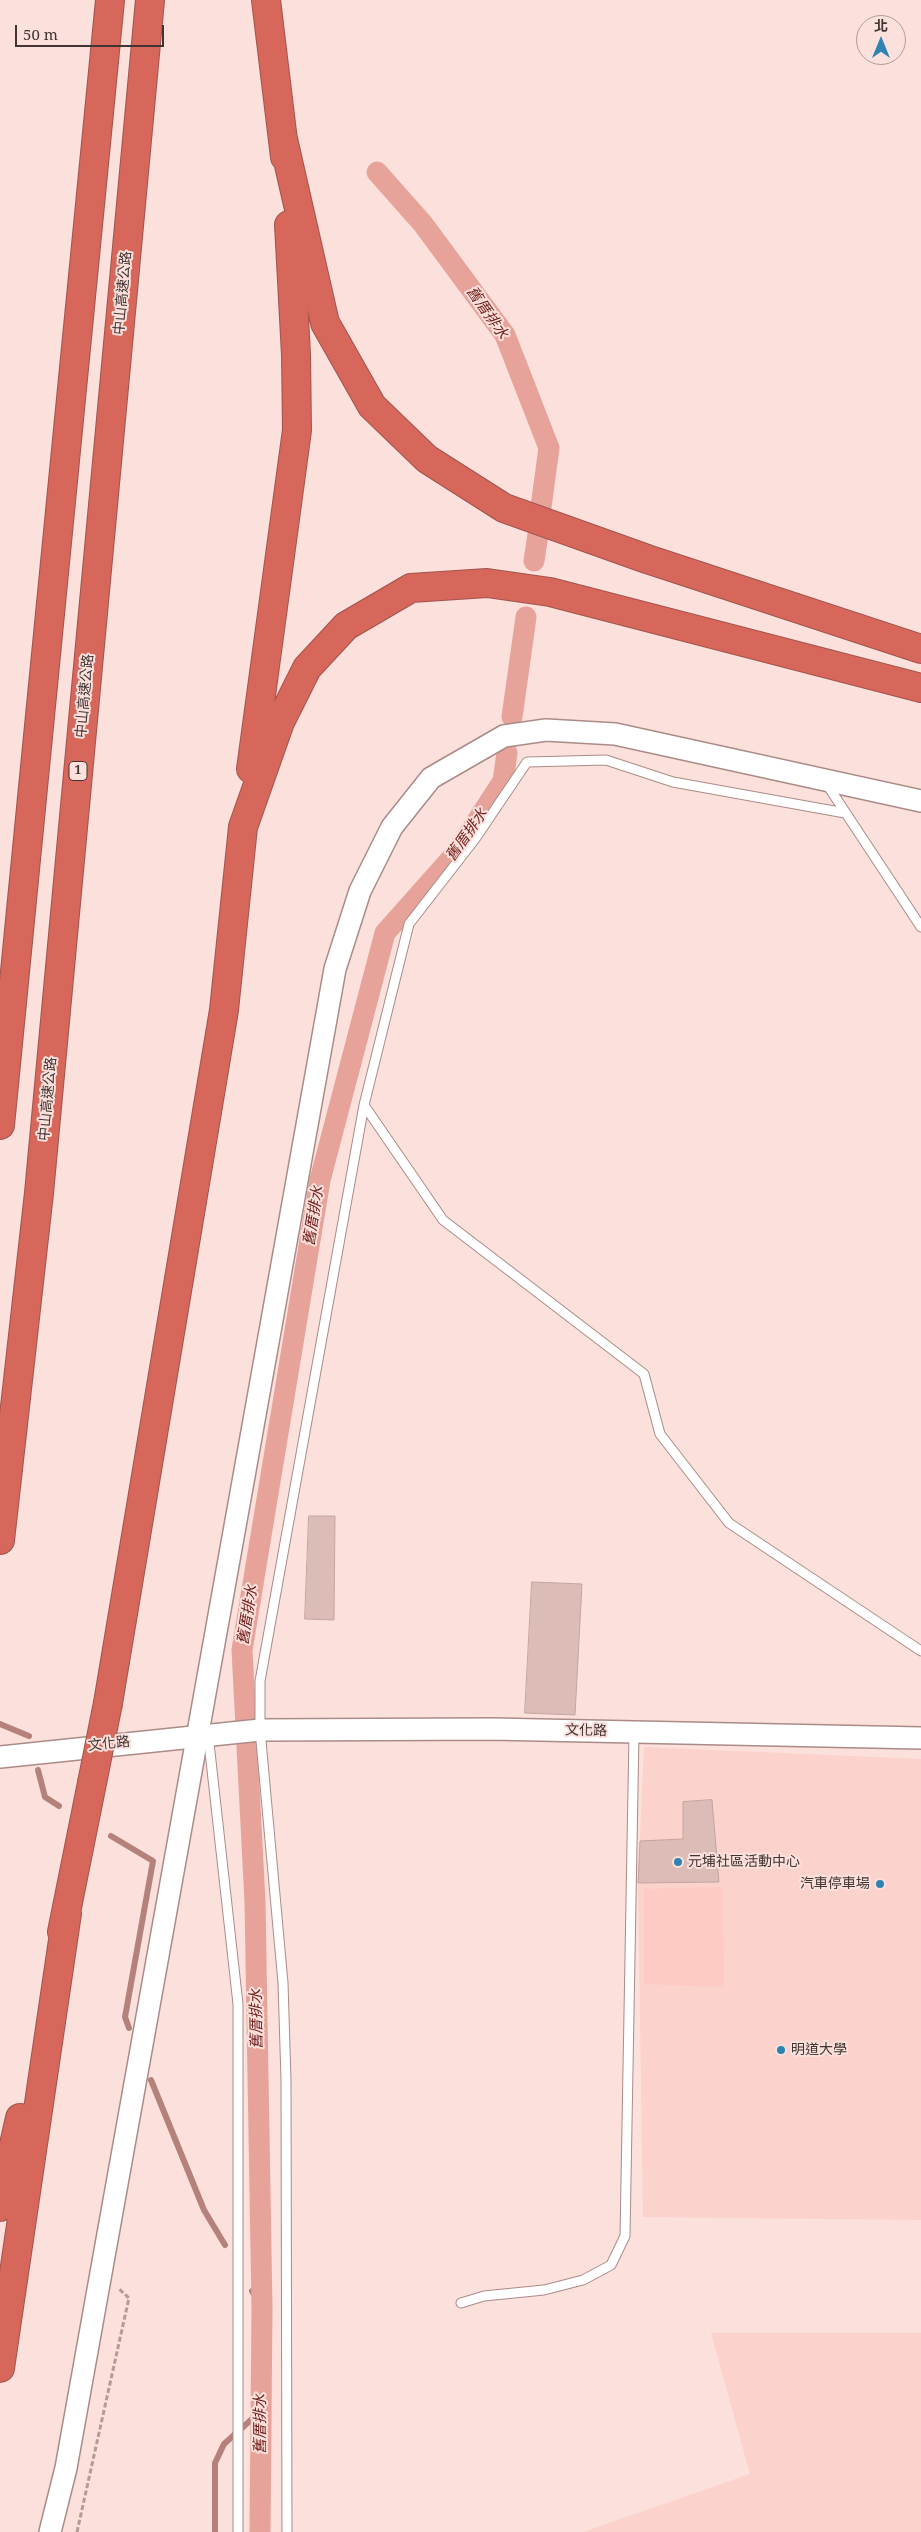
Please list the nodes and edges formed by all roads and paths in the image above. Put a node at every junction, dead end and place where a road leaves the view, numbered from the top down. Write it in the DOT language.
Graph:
graph roads {
  1 [pos="110,0"];
  2 [pos="150,0"];
  3 [pos="266,0"];
  4 [pos="283,138"];
  5 [pos="921,648"];
  6 [pos="921,688"];
  7 [pos="822,779"];
  8 [pos="921,801"];
  9 [pos="845,813"];
  10 [pos="243,827"];
  11 [pos="921,927"];
  12 [pos="364,1105"];
  13 [pos="0,1125"];
  14 [pos="0,1540"];
  15 [pos="921,1651"];
  16 [pos="256,1730"];
  17 [pos="634,1732"];
  18 [pos="208,1734"];
  19 [pos="921,1738"];
  20 [pos="0,1757"];
  21 [pos="67,1913"];
  22 [pos="0,2207"];
  23 [pos="101,2271"];
  24 [pos="461,2303"];
  25 [pos="0,2368"];
  26 [pos="50,2532"];
  27 [pos="77,2532"];
  28 [pos="238,2532"];
  29 [pos="287,2532"];
  1 -- 13 [label="highway"];
  2 -- 14 [label="highway, 中山高速公路 / 1"];
  3 -- 4 [label="highway"];
  4 -- 5 [label="highway"];
  4 -- 10 [label="highway"];
  6 -- 10 [label="highway"];
  7 -- 8 [label="street"];
  7 -- 9 [label="lane"];
  7 -- 18 [label="street"];
  9 -- 11 [label="lane"];
  9 -- 12 [label="lane"];
  10 -- 21 [label="highway, bridge"];
  12 -- 15 [label="lane"];
  12 -- 16 [label="lane"];
  16 -- 17 [label="street, 文化路"];
  16 -- 18 [label="street, 文化路"];
  16 -- 29 [label="lane"];
  17 -- 19 [label="street, 文化路"];
  17 -- 24 [label="lane"];
  18 -- 20 [label="street, 文化路"];
  18 -- 23 [label="street"];
  18 -- 28 [label="lane"];
  21 -- 22 [label="highway"];
  21 -- 25 [label="highway"];
  23 -- 26 [label="street"];
  23 -- 27 [label="path"];
}
